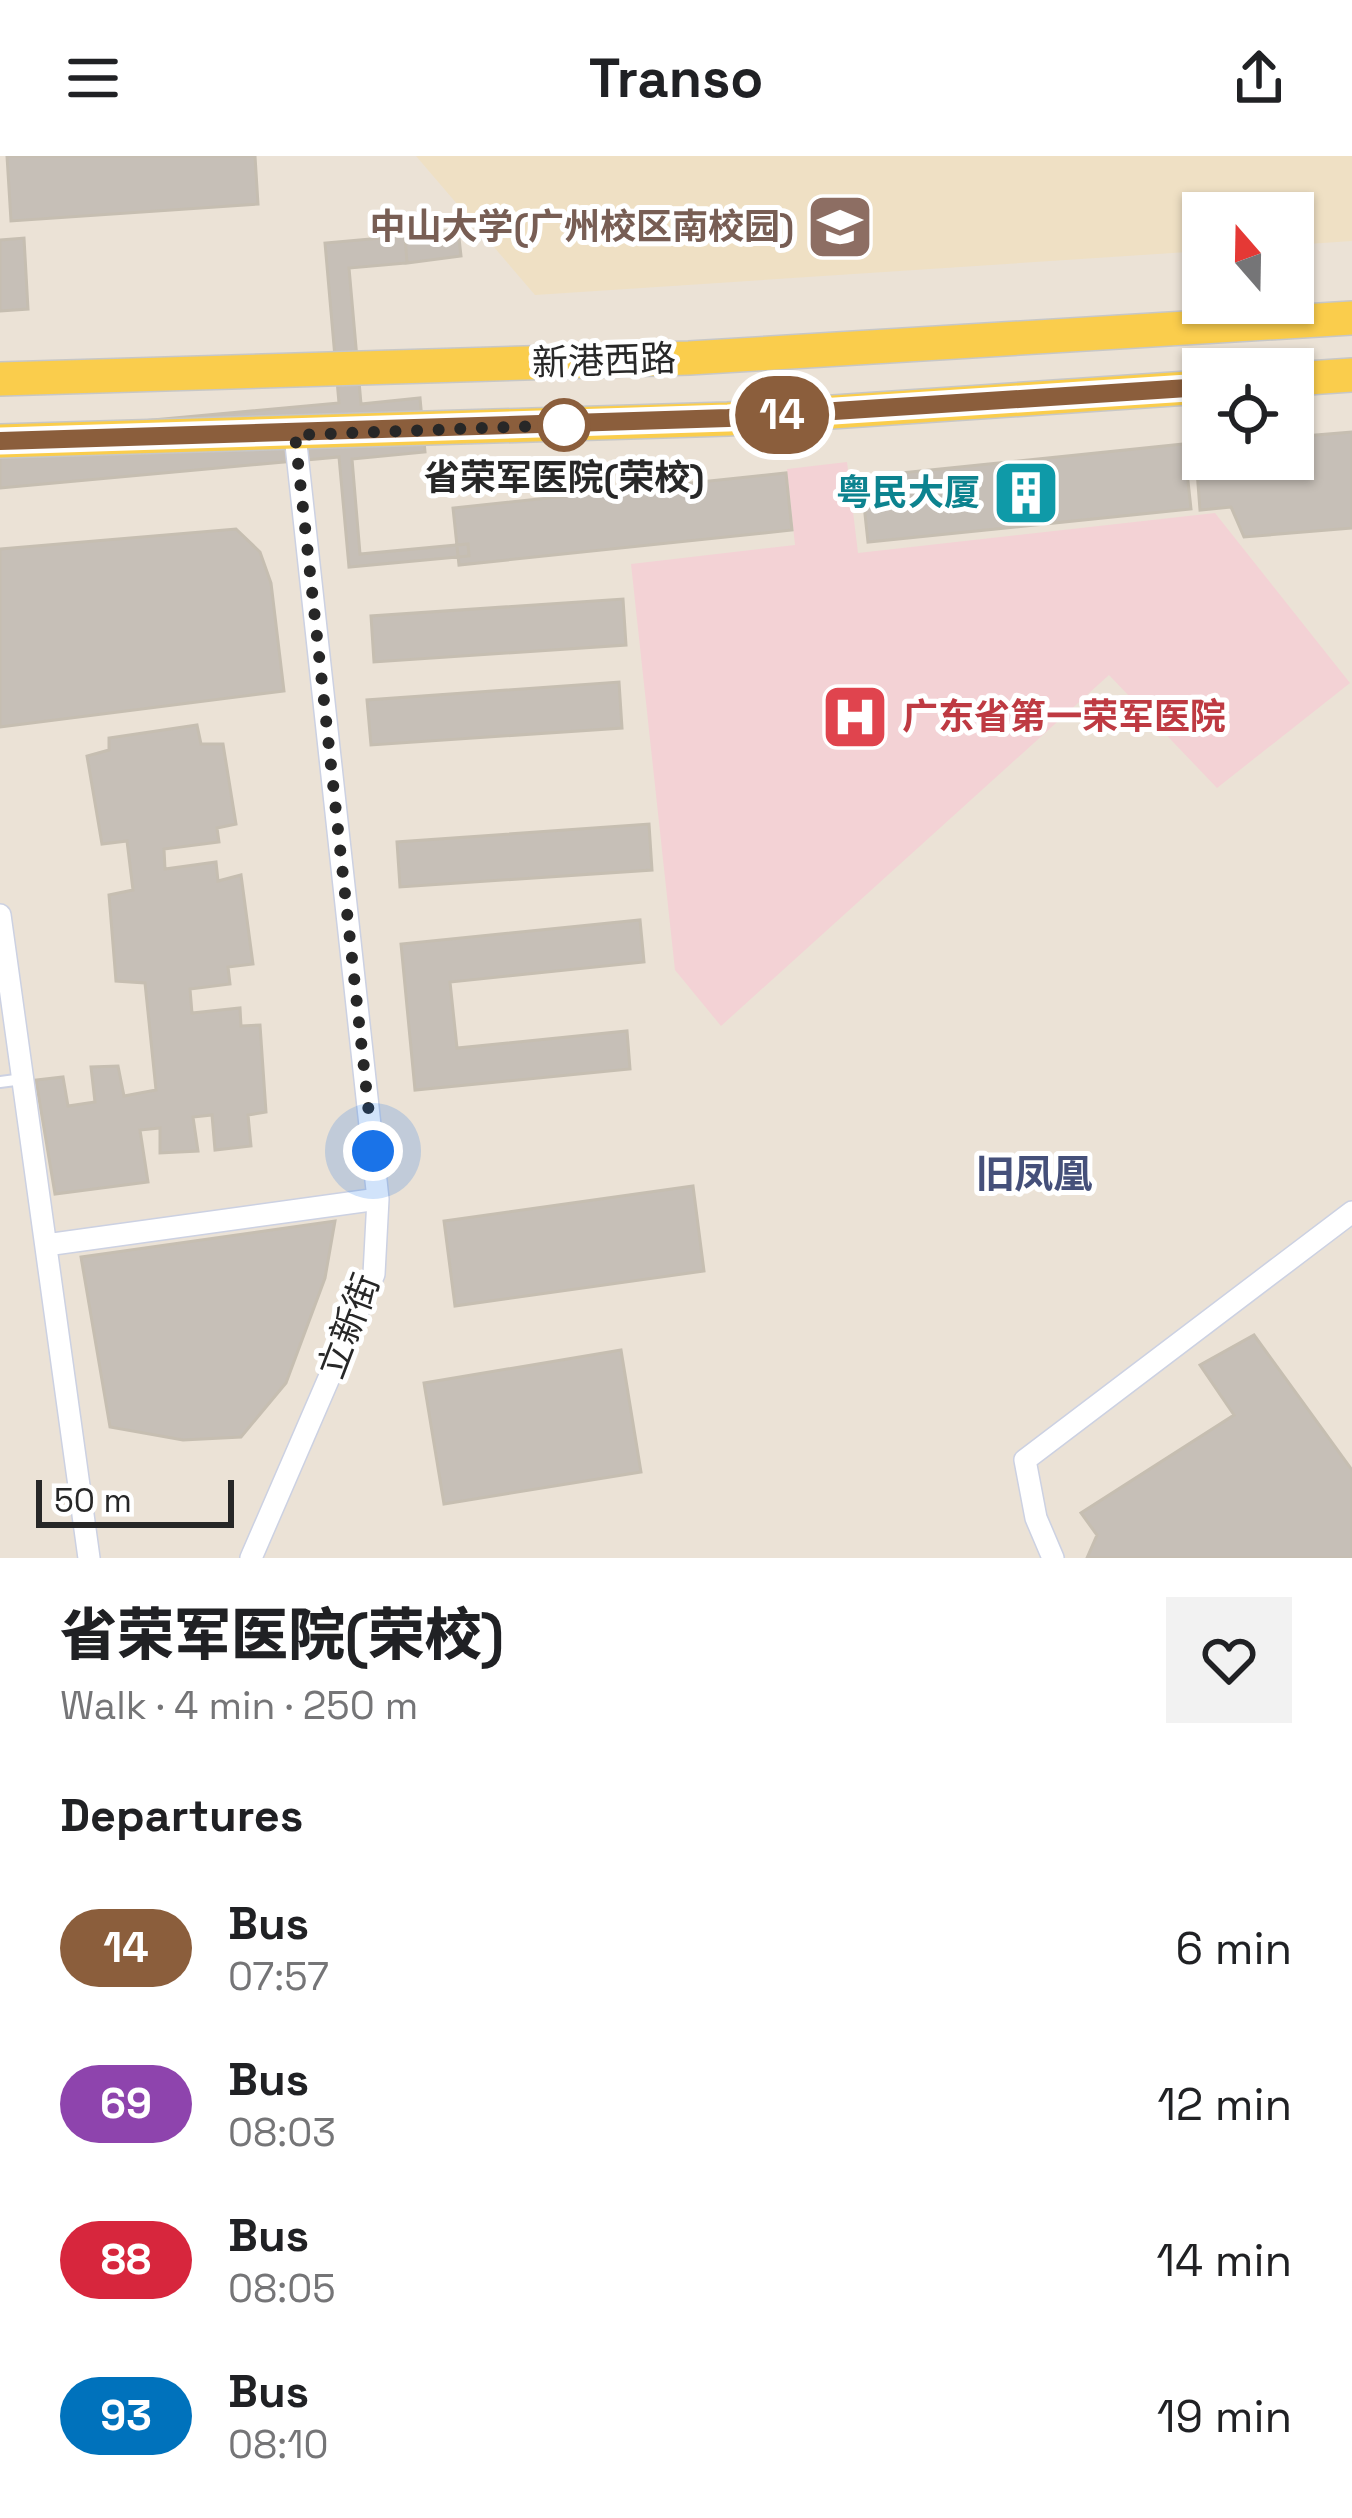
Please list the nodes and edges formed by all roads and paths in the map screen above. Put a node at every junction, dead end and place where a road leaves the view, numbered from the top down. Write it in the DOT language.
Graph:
graph roads {
  1 [pos="1352,318"];
  2 [pos="1352,375"];
  3 [pos="1314,378"];
  4 [pos="0,380"];
  5 [pos="1182,388"];
  6 [pos="295,435"];
  7 [pos="0,441"];
  8 [pos="0,915"];
  9 [pos="3,966"];
  10 [pos="11,1080"];
  11 [pos="378,1199"];
  12 [pos="1352,1212"];
  13 [pos="46,1245"];
  14 [pos="88,1558"];
  15 [pos="251,1558"];
  16 [pos="1053,1558"];
  1 -- 4 [label="main road, 新港西路"];
  2 -- 3 [label="main road"];
  5 -- 6 [label="main road, 新港西路"];
  6 -- 7 [label="main road, 新港西路"];
  6 -- 11 [label="street, 立新街"];
  8 -- 9 [label="street"];
  9 -- 10 [label="street"];
  10 -- 13 [label="street"];
  11 -- 13 [label="street"];
  11 -- 15 [label="street, 立新街"];
  12 -- 16 [label="street"];
  13 -- 14 [label="street"];
}
